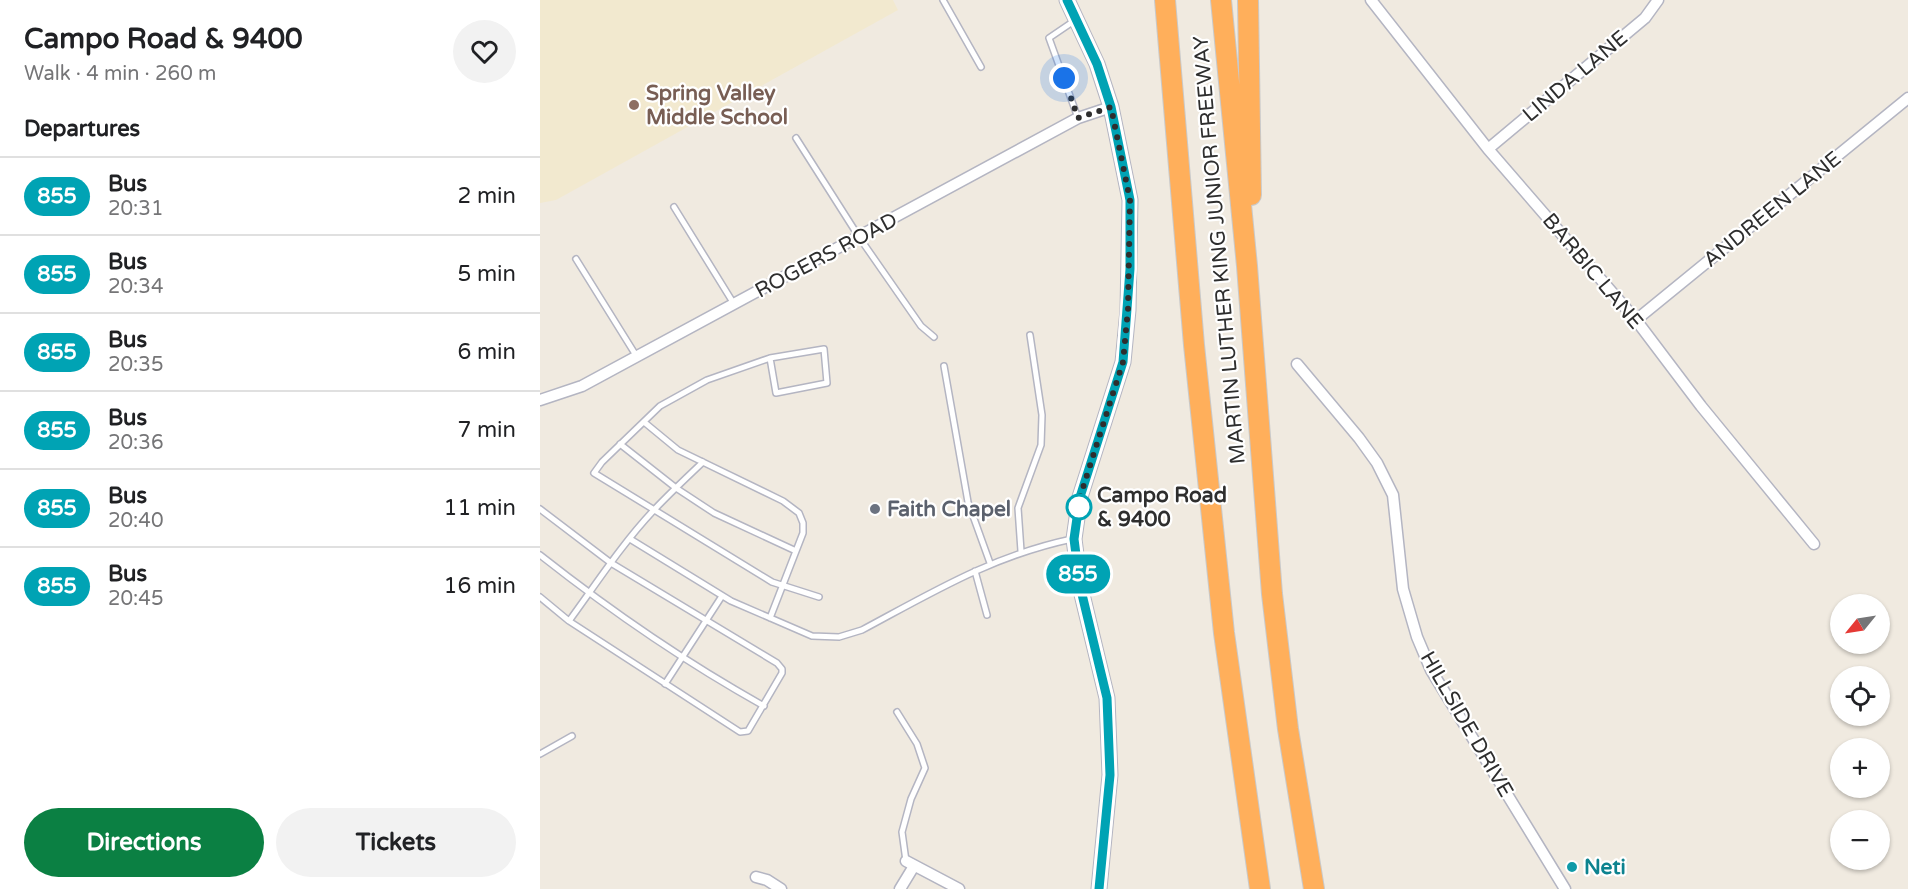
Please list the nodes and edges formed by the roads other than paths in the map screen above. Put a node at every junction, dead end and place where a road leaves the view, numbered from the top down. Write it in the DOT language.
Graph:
graph roads {
  1 [pos="943,0"];
  2 [pos="1067,0"];
  3 [pos="1165,0"];
  4 [pos="1221,0"];
  5 [pos="1248,0"];
  6 [pos="1371,0"];
  7 [pos="1658,0"];
  8 [pos="1077,19"];
  9 [pos="981,67"];
  10 [pos="1908,98"];
  11 [pos="1111,107"];
  12 [pos="1078,118"];
  13 [pos="796,138"];
  14 [pos="1488,149"];
  15 [pos="674,207"];
  16 [pos="859,237"];
  17 [pos="576,259"];
  18 [pos="734,304"];
  19 [pos="1249,318"];
  20 [pos="1636,320"];
  21 [pos="1030,335"];
  22 [pos="934,337"];
  23 [pos="637,357"];
  24 [pos="770,358"];
  25 [pos="1297,364"];
  26 [pos="944,366"];
  27 [pos="540,400"];
  28 [pos="644,422"];
  29 [pos="620,444"];
  30 [pos="703,462"];
  31 [pos="676,488"];
  32 [pos="540,509"];
  33 [pos="653,511"];
  34 [pos="630,539"];
  35 [pos="1074,539"];
  36 [pos="1814,544"];
  37 [pos="796,551"];
  38 [pos="1021,551"];
  39 [pos="540,555"];
  40 [pos="611,563"];
  41 [pos="990,563"];
  42 [pos="975,571"];
  43 [pos="783,585"];
  44 [pos="589,594"];
  45 [pos="722,596"];
  46 [pos="540,597"];
  47 [pos="819,597"];
  48 [pos="987,615"];
  49 [pos="770,618"];
  50 [pos="705,620"];
  51 [pos="569,621"];
  52 [pos="682,657"];
  53 [pos="665,684"];
  54 [pos="764,706"];
  55 [pos="897,712"];
  56 [pos="572,736"];
  57 [pos="540,754"];
  58 [pos="910,863"];
  59 [pos="756,877"];
  60 [pos="781,889"];
  61 [pos="900,889"];
  62 [pos="959,889"];
  63 [pos="1099,889"];
  64 [pos="1260,889"];
  65 [pos="1314,889"];
  66 [pos="1565,889"];
  1 -- 9 [label="lane"];
  2 -- 8 [label="main road"];
  3 -- 64 [label="highway, MARTIN LUTHER KING JUNIOR FREEWAY"];
  4 -- 19 [label="highway, MARTIN LUTHER KING JUNIOR FREEWAY"];
  5 -- 19 [label="highway"];
  6 -- 14 [label="street, BARBIC LANE"];
  7 -- 14 [label="street, LINDA LANE"];
  8 -- 11 [label="main road"];
  8 -- 12 [label="lane"];
  10 -- 20 [label="street, ANDREEN LANE"];
  11 -- 12 [label="street, ROGERS ROAD"];
  11 -- 35 [label="main road"];
  12 -- 16 [label="street, ROGERS ROAD"];
  13 -- 16 [label="lane"];
  14 -- 20 [label="street, BARBIC LANE"];
  15 -- 18 [label="lane"];
  16 -- 18 [label="street, ROGERS ROAD"];
  16 -- 22 [label="lane"];
  17 -- 23 [label="lane"];
  18 -- 23 [label="street, ROGERS ROAD"];
  19 -- 65 [label="highway, MARTIN LUTHER KING JUNIOR FREEWAY"];
  20 -- 36 [label="street, BARBIC LANE"];
  21 -- 38 [label="lane"];
  23 -- 27 [label="street, ROGERS ROAD"];
  24 -- 24 [label="lane"];
  24 -- 28 [label="lane"];
  25 -- 66 [label="street, HILLSIDE DRIVE"];
  26 -- 41 [label="lane"];
  28 -- 29 [label="lane"];
  28 -- 30 [label="lane"];
  29 -- 31 [label="lane"];
  29 -- 33 [label="lane"];
  30 -- 31 [label="lane"];
  30 -- 37 [label="lane"];
  31 -- 33 [label="lane"];
  31 -- 37 [label="lane"];
  32 -- 40 [label="lane"];
  33 -- 34 [label="lane"];
  33 -- 43 [label="lane"];
  34 -- 40 [label="lane"];
  34 -- 45 [label="lane"];
  35 -- 38 [label="lane"];
  35 -- 63 [label="main road"];
  37 -- 43 [label="lane"];
  38 -- 41 [label="lane"];
  39 -- 44 [label="lane"];
  40 -- 44 [label="lane"];
  40 -- 50 [label="lane"];
  41 -- 42 [label="lane"];
  42 -- 48 [label="lane"];
  42 -- 49 [label="lane"];
  43 -- 47 [label="lane"];
  43 -- 49 [label="lane"];
  44 -- 51 [label="lane"];
  44 -- 52 [label="lane"];
  45 -- 49 [label="lane"];
  45 -- 50 [label="lane"];
  46 -- 51 [label="lane"];
  50 -- 52 [label="lane"];
  50 -- 54 [label="lane"];
  51 -- 53 [label="lane"];
  52 -- 53 [label="lane"];
  52 -- 54 [label="lane"];
  53 -- 54 [label="lane"];
  55 -- 58 [label="lane"];
  56 -- 57 [label="lane"];
  58 -- 61 [label="street"];
  58 -- 62 [label="street"];
  59 -- 60 [label="street"];
}
